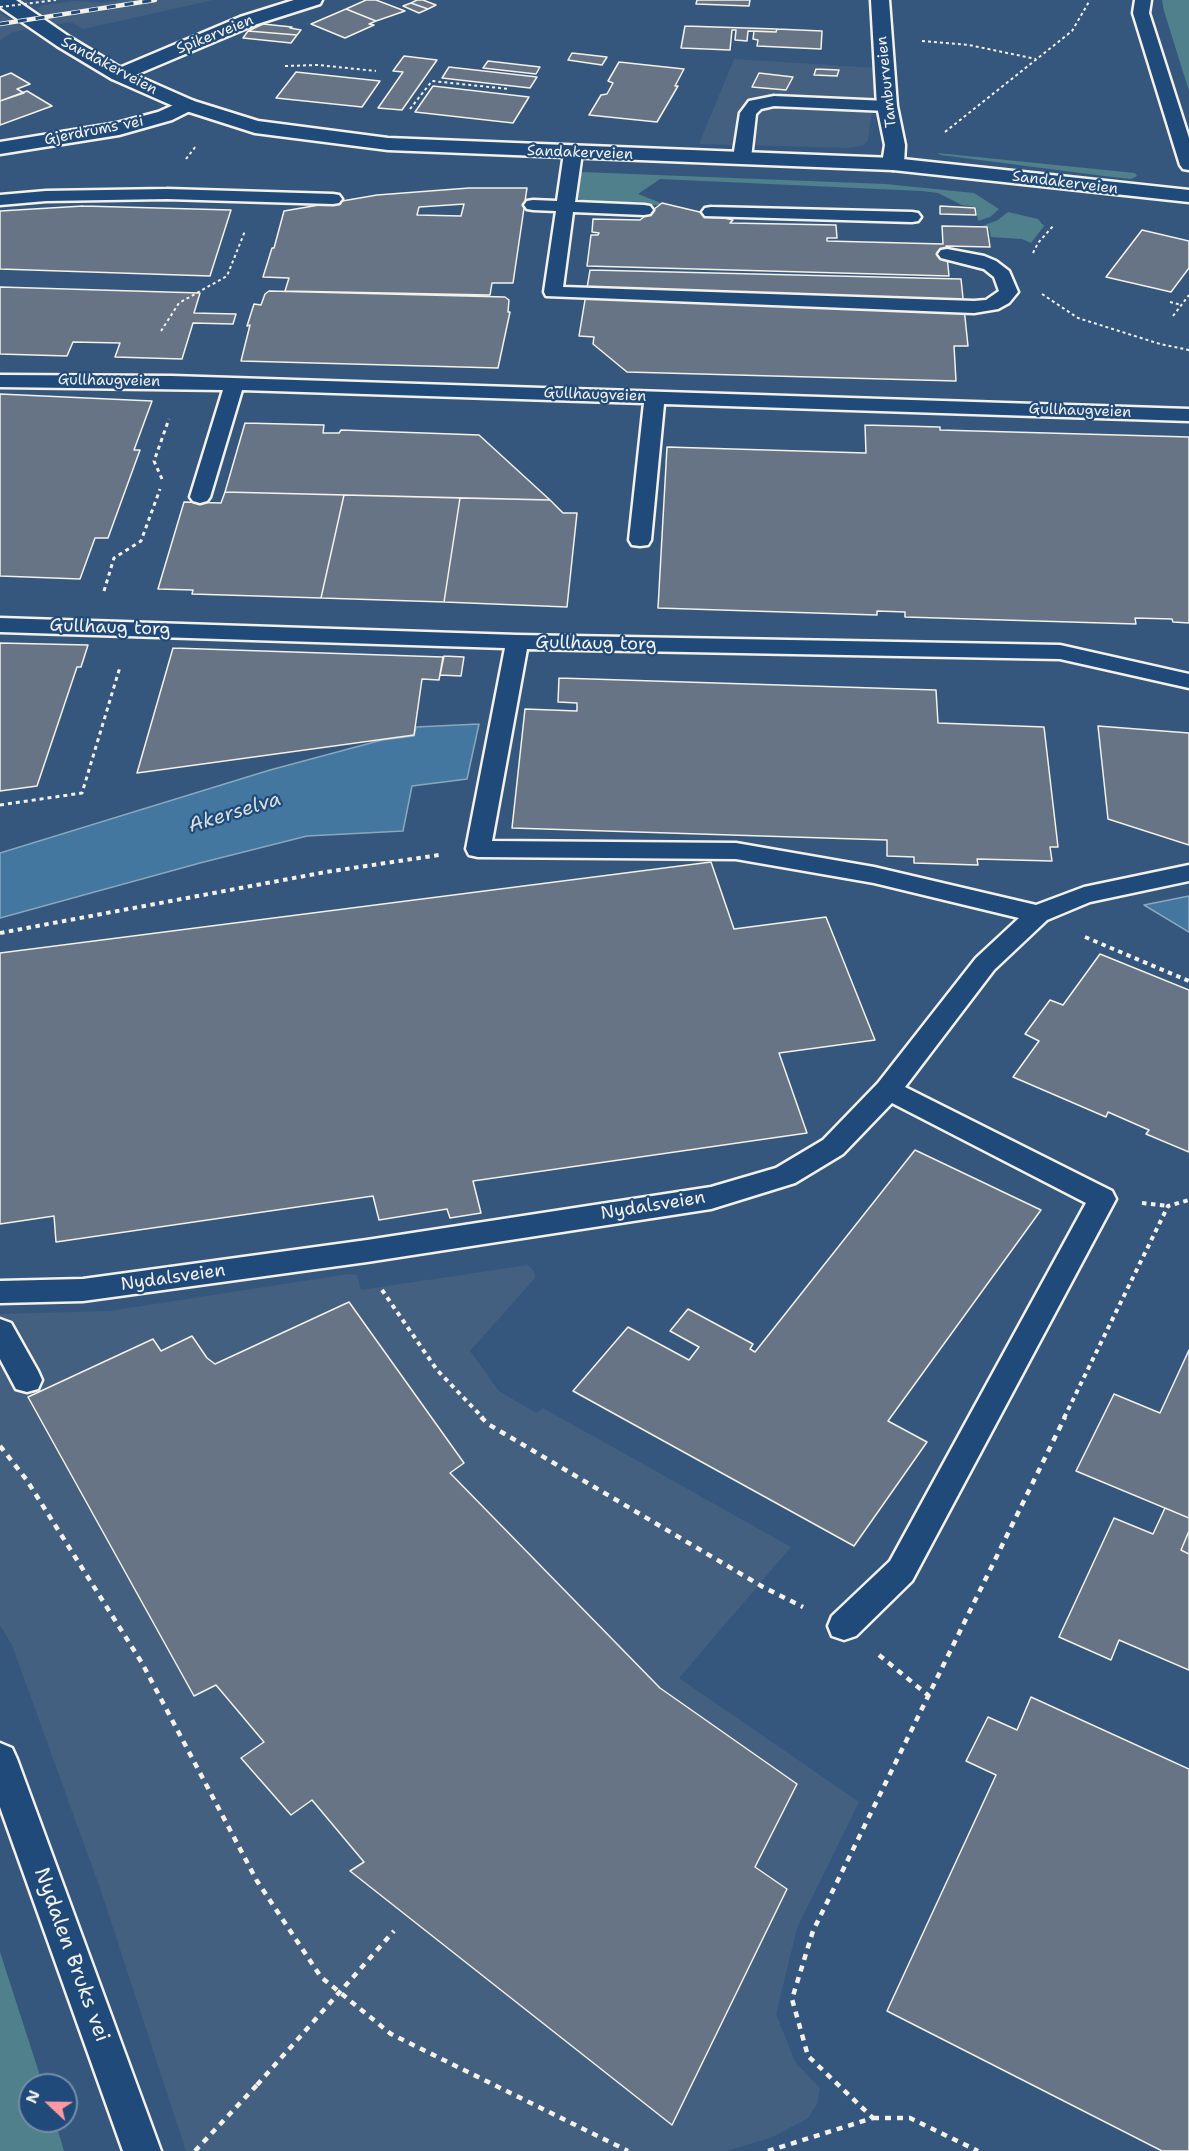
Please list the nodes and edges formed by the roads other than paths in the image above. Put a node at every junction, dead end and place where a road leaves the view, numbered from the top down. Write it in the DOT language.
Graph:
graph roads {
  1 [pos="3,0"];
  2 [pos="313,0"];
  3 [pos="880,0"];
  4 [pos="1143,0"];
  5 [pos="119,75"];
  6 [pos="187,105"];
  7 [pos="887,106"];
  8 [pos="0,148"];
  9 [pos="573,153"];
  10 [pos="742,158"];
  11 [pos="893,164"];
  12 [pos="1189,165"];
  13 [pos="1189,196"];
  14 [pos="333,198"];
  15 [pos="0,200"];
  16 [pos="533,205"];
  17 [pos="564,206"];
  18 [pos="644,210"];
  19 [pos="711,212"];
  20 [pos="912,217"];
  21 [pos="947,254"];
  22 [pos="0,381"];
  23 [pos="234,384"];
  24 [pos="654,397"];
  25 [pos="1189,415"];
  26 [pos="200,497"];
  27 [pos="640,540"];
  28 [pos="0,625"];
  29 [pos="518,642"];
  30 [pos="1189,681"];
  31 [pos="1189,873"];
  32 [pos="1038,914"];
  33 [pos="888,1090"];
  34 [pos="0,1293"];
  35 [pos="0,1331"];
  36 [pos="27,1380"];
  37 [pos="844,1626"];
  38 [pos="0,1759"];
  39 [pos="142,2151"];
  1 -- 5 [label="street, Sandakerveien"];
  2 -- 5 [label="street, Spikerveien"];
  3 -- 7 [label="street, Tamburveien"];
  4 -- 12 [label="lane"];
  5 -- 6 [label="street, Sandakerveien"];
  6 -- 8 [label="street, Gjerdrums vei"];
  6 -- 9 [label="street, Sandakerveien"];
  7 -- 10 [label="lane"];
  7 -- 11 [label="street, Tamburveien"];
  9 -- 10 [label="street, Sandakerveien"];
  9 -- 17 [label="lane"];
  10 -- 11 [label="street, Sandakerveien"];
  11 -- 13 [label="street, Sandakerveien"];
  14 -- 15 [label="lane"];
  16 -- 17 [label="lane"];
  17 -- 18 [label="lane"];
  17 -- 21 [label="lane"];
  19 -- 20 [label="lane"];
  22 -- 23 [label="lane, Gullhaugveien"];
  23 -- 24 [label="lane, Gullhaugveien"];
  23 -- 26 [label="lane"];
  24 -- 25 [label="lane, Gullhaugveien"];
  24 -- 27 [label="lane"];
  28 -- 29 [label="lane, Gullhaug torg"];
  29 -- 30 [label="lane, Gullhaug torg"];
  29 -- 32 [label="lane"];
  31 -- 32 [label="lane, Nydalsveien"];
  32 -- 33 [label="lane, Nydalsveien"];
  33 -- 34 [label="lane, Nydalsveien"];
  33 -- 37 [label="lane"];
  35 -- 36 [label="lane"];
  38 -- 39 [label="lane, Nydalen Bruks vei"];
}
